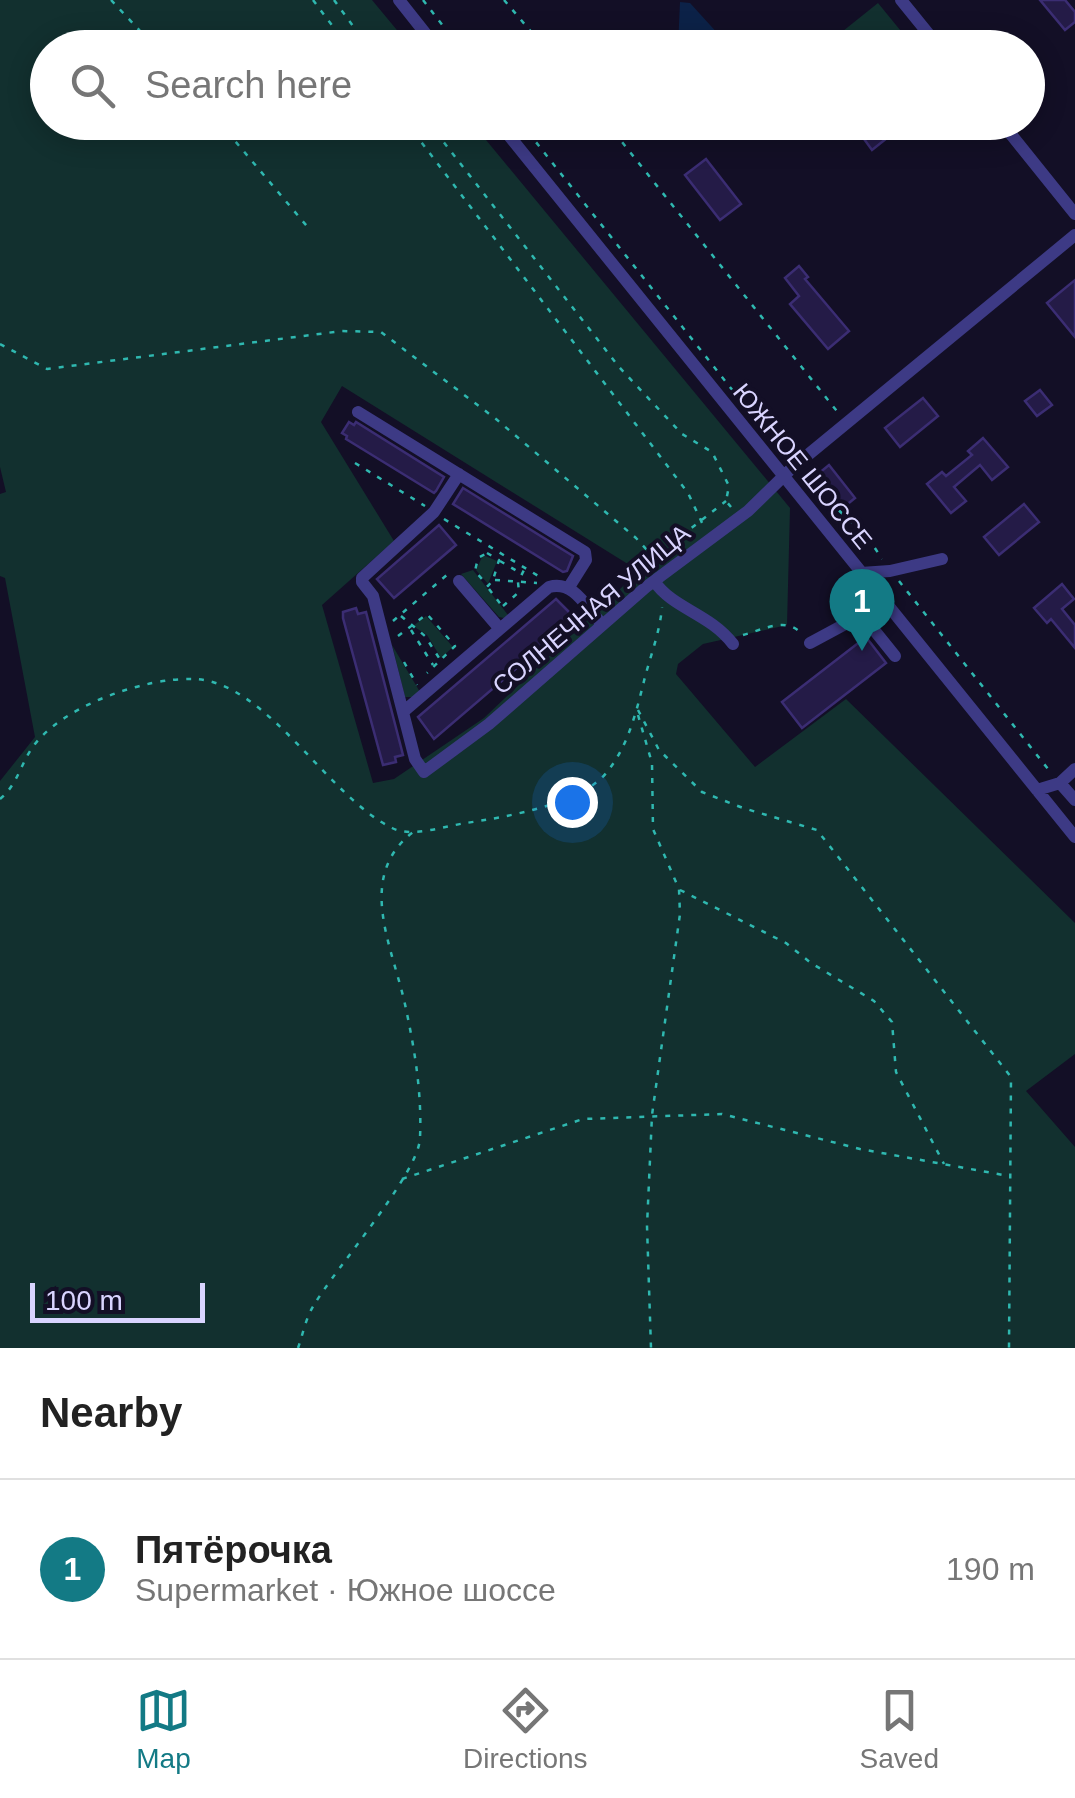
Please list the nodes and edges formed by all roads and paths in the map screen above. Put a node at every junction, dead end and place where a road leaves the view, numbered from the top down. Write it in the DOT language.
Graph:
graph roads {
  1 [pos="111,0"];
  2 [pos="313,0"];
  3 [pos="334,0"];
  4 [pos="399,0"];
  5 [pos="422,0"];
  6 [pos="504,0"];
  7 [pos="901,0"];
  8 [pos="139,30"];
  9 [pos="336,30"];
  10 [pos="355,30"];
  11 [pos="423,30"];
  12 [pos="446,30"];
  13 [pos="529,30"];
  14 [pos="925,30"];
  15 [pos="234,140"];
  16 [pos="420,140"];
  17 [pos="442,140"];
  18 [pos="513,140"];
  19 [pos="534,140"];
  20 [pos="620,140"];
  21 [pos="1015,140"];
  22 [pos="1075,214"];
  23 [pos="311,231"];
  24 [pos="1075,236"];
  25 [pos="0,344"];
  26 [pos="358,412"];
  27 [pos="847,424"];
  28 [pos="770,440"];
  29 [pos="355,463"];
  30 [pos="787,472"];
  31 [pos="458,474"];
  32 [pos="726,501"];
  33 [pos="434,512"];
  34 [pos="740,517"];
  35 [pos="701,521"];
  36 [pos="488,546"];
  37 [pos="484,553"];
  38 [pos="499,560"];
  39 [pos="942,560"];
  40 [pos="525,568"];
  41 [pos="890,571"];
  42 [pos="861,573"];
  43 [pos="522,574"];
  44 [pos="459,580"];
  45 [pos="493,580"];
  46 [pos="518,582"];
  47 [pos="485,584"];
  48 [pos="552,585"];
  49 [pos="570,587"];
  50 [pos="658,587"];
  51 [pos="876,590"];
  52 [pos="862,615"];
  53 [pos="601,623"];
  54 [pos="410,626"];
  55 [pos="384,628"];
  56 [pos="500,629"];
  57 [pos="397,637"];
  58 [pos="730,640"];
  59 [pos="810,643"];
  60 [pos="895,656"];
  61 [pos="440,661"];
  62 [pos="434,666"];
  63 [pos="427,672"];
  64 [pos="637,709"];
  65 [pos="403,712"];
  66 [pos="1075,769"];
  67 [pos="1060,783"];
  68 [pos="1037,790"];
  69 [pos="0,799"];
  70 [pos="1075,800"];
  71 [pos="414,831"];
  72 [pos="1075,837"];
  73 [pos="679,889"];
  74 [pos="652,1115"];
  75 [pos="944,1164"];
  76 [pos="1010,1177"];
  77 [pos="402,1179"];
  78 [pos="298,1348"];
  79 [pos="651,1348"];
  80 [pos="1009,1348"];
  1 -- 8 [label="path"];
  2 -- 9 [label="path"];
  3 -- 10 [label="path"];
  4 -- 11 [label="street"];
  5 -- 12 [label="path"];
  6 -- 13 [label="path"];
  7 -- 14 [label="street"];
  15 -- 23 [label="path"];
  16 -- 35 [label="path"];
  17 -- 32 [label="path"];
  18 -- 30 [label="street, ЮЖНОЕ ШОССЕ"];
  19 -- 28 [label="path"];
  20 -- 27 [label="path"];
  21 -- 22 [label="street"];
  24 -- 27 [label="street, СОЛНЕЧНАЯ УЛИЦА"];
  25 -- 35 [label="path"];
  26 -- 31 [label="street"];
  27 -- 30 [label="street, СОЛНЕЧНАЯ УЛИЦА"];
  29 -- 33 [label="path"];
  30 -- 34 [label="street, СОЛНЕЧНАЯ УЛИЦА"];
  30 -- 41 [label="path"];
  30 -- 42 [label="street, ЮЖНОЕ ШОССЕ"];
  31 -- 33 [label="street"];
  31 -- 49 [label="street"];
  32 -- 34 [label="path"];
  32 -- 35 [label="path"];
  33 -- 36 [label="path"];
  33 -- 65 [label="street"];
  34 -- 50 [label="street, СОЛНЕЧНАЯ УЛИЦА"];
  36 -- 37 [label="path"];
  36 -- 40 [label="path"];
  37 -- 38 [label="path"];
  37 -- 47 [label="path"];
  38 -- 43 [label="path"];
  38 -- 45 [label="path"];
  39 -- 41 [label="street"];
  40 -- 43 [label="path"];
  40 -- 48 [label="path"];
  41 -- 42 [label="street"];
  41 -- 67 [label="path"];
  42 -- 51 [label="street, ЮЖНОЕ ШОССЕ"];
  43 -- 46 [label="path"];
  44 -- 56 [label="street"];
  45 -- 46 [label="path"];
  45 -- 47 [label="path"];
  46 -- 47 [label="path"];
  46 -- 48 [label="path"];
  48 -- 49 [label="street"];
  48 -- 56 [label="street"];
  49 -- 53 [label="street"];
  50 -- 53 [label="street, СОЛНЕЧНАЯ УЛИЦА"];
  50 -- 58 [label="street"];
  50 -- 64 [label="path"];
  51 -- 52 [label="street"];
  51 -- 68 [label="street, ЮЖНОЕ ШОССЕ"];
  52 -- 59 [label="street"];
  52 -- 60 [label="street"];
  53 -- 65 [label="street, СОЛНЕЧНАЯ УЛИЦА"];
  54 -- 55 [label="path"];
  54 -- 57 [label="path"];
  54 -- 61 [label="path"];
  54 -- 61 [label="path"];
  54 -- 62 [label="path"];
  56 -- 65 [label="street"];
  58 -- 59 [label="path"];
  61 -- 62 [label="path"];
  62 -- 63 [label="path"];
  64 -- 71 [label="path"];
  64 -- 73 [label="path"];
  64 -- 76 [label="path"];
  66 -- 67 [label="street"];
  67 -- 68 [label="street"];
  67 -- 70 [label="street"];
  68 -- 72 [label="street, ЮЖНОЕ ШОССЕ"];
  69 -- 71 [label="path"];
  71 -- 77 [label="path"];
  73 -- 74 [label="path"];
  73 -- 75 [label="path"];
  74 -- 75 [label="path"];
  74 -- 77 [label="path"];
  74 -- 79 [label="path"];
  75 -- 76 [label="path"];
  76 -- 80 [label="path"];
  77 -- 78 [label="path"];
}
